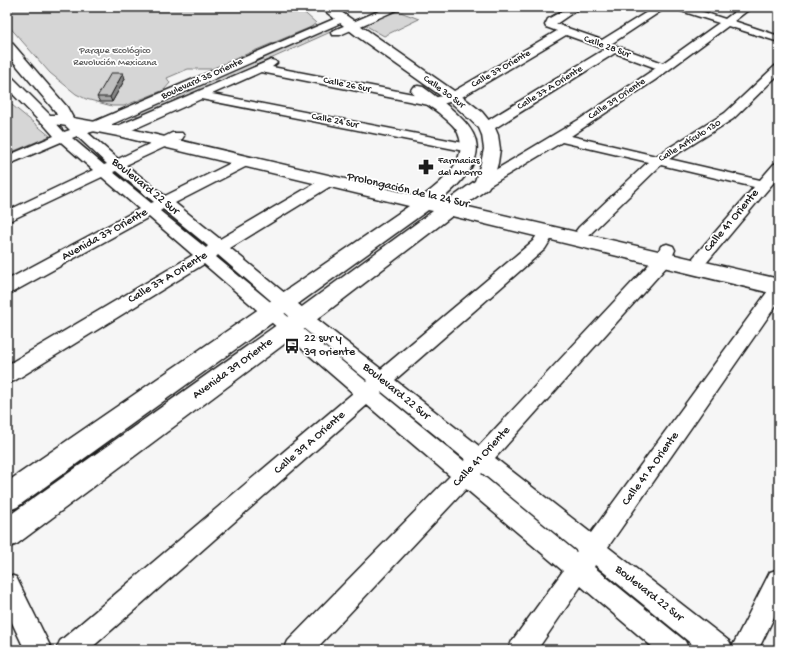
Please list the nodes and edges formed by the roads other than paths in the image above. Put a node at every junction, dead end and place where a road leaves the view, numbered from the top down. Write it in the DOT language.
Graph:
graph roads {
  1 [pos="396,7"];
  2 [pos="576,7"];
  3 [pos="662,7"];
  4 [pos="678,7"];
  5 [pos="748,7"];
  6 [pos="320,10"];
  7 [pos="727,22"];
  8 [pos="341,25"];
  9 [pos="565,31"];
  10 [pos="779,39"];
  11 [pos="7,46"];
  12 [pos="607,47"];
  13 [pos="296,51"];
  14 [pos="282,58"];
  15 [pos="664,67"];
  16 [pos="260,68"];
  17 [pos="779,68"];
  18 [pos="7,80"];
  19 [pos="201,95"];
  20 [pos="453,97"];
  21 [pos="434,102"];
  22 [pos="41,115"];
  23 [pos="90,125"];
  24 [pos="487,128"];
  25 [pos="559,137"];
  26 [pos="171,139"];
  27 [pos="469,148"];
  28 [pos="658,160"];
  29 [pos="7,161"];
  30 [pos="246,161"];
  31 [pos="779,167"];
  32 [pos="110,168"];
  33 [pos="329,181"];
  34 [pos="482,184"];
  35 [pos="762,186"];
  36 [pos="441,203"];
  37 [pos="157,206"];
  38 [pos="7,217"];
  39 [pos="584,231"];
  40 [pos="547,233"];
  41 [pos="212,251"];
  42 [pos="665,255"];
  43 [pos="701,258"];
  44 [pos="779,276"];
  45 [pos="779,287"];
  46 [pos="7,288"];
  47 [pos="277,307"];
  48 [pos="296,323"];
  49 [pos="7,375"];
  50 [pos="375,387"];
  51 [pos="472,468"];
  52 [pos="7,498"];
  53 [pos="7,534"];
  54 [pos="593,550"];
  55 [pos="578,569"];
  56 [pos="779,581"];
  57 [pos="7,586"];
  58 [pos="39,650"];
  59 [pos="69,650"];
  60 [pos="297,650"];
  61 [pos="521,650"];
  62 [pos="676,650"];
  63 [pos="720,650"];
  64 [pos="744,650"];
  1 -- 8 [label="street"];
  2 -- 9 [label="street, Calle 28 Sur"];
  3 -- 12 [label="street, Calle 37 A Oriente"];
  4 -- 7 [label="street"];
  5 -- 7 [label="street, Calle 39 Oriente"];
  6 -- 8 [label="main road, Calle 30 Sur"];
  7 -- 10 [label="street"];
  7 -- 15 [label="street, Calle 39 Oriente"];
  8 -- 13 [label="street"];
  8 -- 20 [label="main road, Calle 30 Sur"];
  8 -- 21 [label="main road, Calle 30 Sur"];
  8 -- 23 [label="street, Boulevard 35 Oriente"];
  9 -- 12 [label="street, Calle 28 Sur"];
  9 -- 20 [label="street, Calle 37 Oriente"];
  11 -- 23 [label="main road"];
  12 -- 15 [label="street, Calle 28 Sur"];
  12 -- 24 [label="street, Calle 37 A Oriente"];
  14 -- 16 [label="street, Boulevard 35 Oriente"];
  15 -- 25 [label="street, Calle 39 Oriente"];
  16 -- 19 [label="street, Boulevard 35 Oriente"];
  16 -- 21 [label="street, Calle 26 Sur"];
  17 -- 28 [label="street, Calle Artículo 130"];
  18 -- 22 [label="main road"];
  19 -- 23 [label="street, Boulevard 35 Oriente"];
  19 -- 27 [label="street, Calle 24 Sur"];
  20 -- 21 [label="street, Calle 37 Oriente"];
  20 -- 24 [label="main road, Calle 30 Sur"];
  21 -- 27 [label="main road, Calle 30 Sur"];
  22 -- 23 [label="street, Boulevard 22 Sur"];
  22 -- 23 [label="main road, Prolongación de la 24 Sur"];
  23 -- 26 [label="main road, Prolongación de la 24 Sur"];
  23 -- 29 [label="street"];
  23 -- 32 [label="street, Boulevard 22 Sur"];
  24 -- 34 [label="main road"];
  25 -- 28 [label="street"];
  25 -- 34 [label="street, Calle 39 Oriente"];
  26 -- 30 [label="main road, Prolongación de la 24 Sur"];
  26 -- 32 [label="street"];
  26 -- 36 [label="main road, Prolongación de la 24 Sur"];
  27 -- 36 [label="main road"];
  28 -- 35 [label="street"];
  28 -- 39 [label="street, Calle Artículo 130"];
  30 -- 33 [label="main road, Prolongación de la 24 Sur"];
  30 -- 37 [label="street, Avenida 37 Oriente"];
  31 -- 35 [label="street, Calle 41 Oriente"];
  32 -- 37 [label="street, Boulevard 22 Sur"];
  32 -- 38 [label="street"];
  33 -- 36 [label="main road, Prolongación de la 24 Sur"];
  33 -- 41 [label="street, Calle 37 A Oriente"];
  34 -- 36 [label="main road"];
  35 -- 43 [label="street, Calle 41 Oriente"];
  36 -- 39 [label="main road, Prolongación de la 24 Sur"];
  36 -- 40 [label="main road, Prolongación de la 24 Sur"];
  36 -- 47 [label="main road, Avenida 39 Oriente"];
  36 -- 48 [label="main road, Avenida 39 Oriente"];
  37 -- 41 [label="street, Boulevard 22 Sur"];
  37 -- 46 [label="street, Avenida 37 Oriente"];
  39 -- 42 [label="main road, Prolongación de la 24 Sur"];
  40 -- 42 [label="main road, Prolongación de la 24 Sur"];
  40 -- 50 [label="street, Calle 39 A Oriente"];
  41 -- 47 [label="street, Boulevard 22 Sur"];
  41 -- 49 [label="street, Calle 37 A Oriente"];
  42 -- 43 [label="main road, Prolongación de la 24 Sur"];
  42 -- 45 [label="main road, Prolongación de la 24 Sur"];
  42 -- 51 [label="street, Calle 41 Oriente"];
  43 -- 44 [label="main road, Prolongación de la 24 Sur"];
  45 -- 54 [label="street, Calle 41 A Oriente"];
  47 -- 48 [label="street, Boulevard 22 Sur"];
  47 -- 52 [label="main road, Avenida 39 Oriente"];
  48 -- 50 [label="street, Boulevard 22 Sur"];
  48 -- 53 [label="main road, Avenida 39 Oriente"];
  50 -- 51 [label="street, Boulevard 22 Sur"];
  50 -- 59 [label="street, Calle 39 A Oriente"];
  51 -- 54 [label="street, Boulevard 22 Sur"];
  51 -- 55 [label="street, Boulevard 22 Sur"];
  51 -- 60 [label="street, Calle 41 Oriente"];
  54 -- 55 [label="street, Calle 41 A Oriente"];
  54 -- 63 [label="street, Boulevard 22 Sur"];
  55 -- 61 [label="street, Calle 41 A Oriente"];
  55 -- 62 [label="street, Boulevard 22 Sur"];
  56 -- 64 [label="street"];
  57 -- 58 [label="street"];
}
